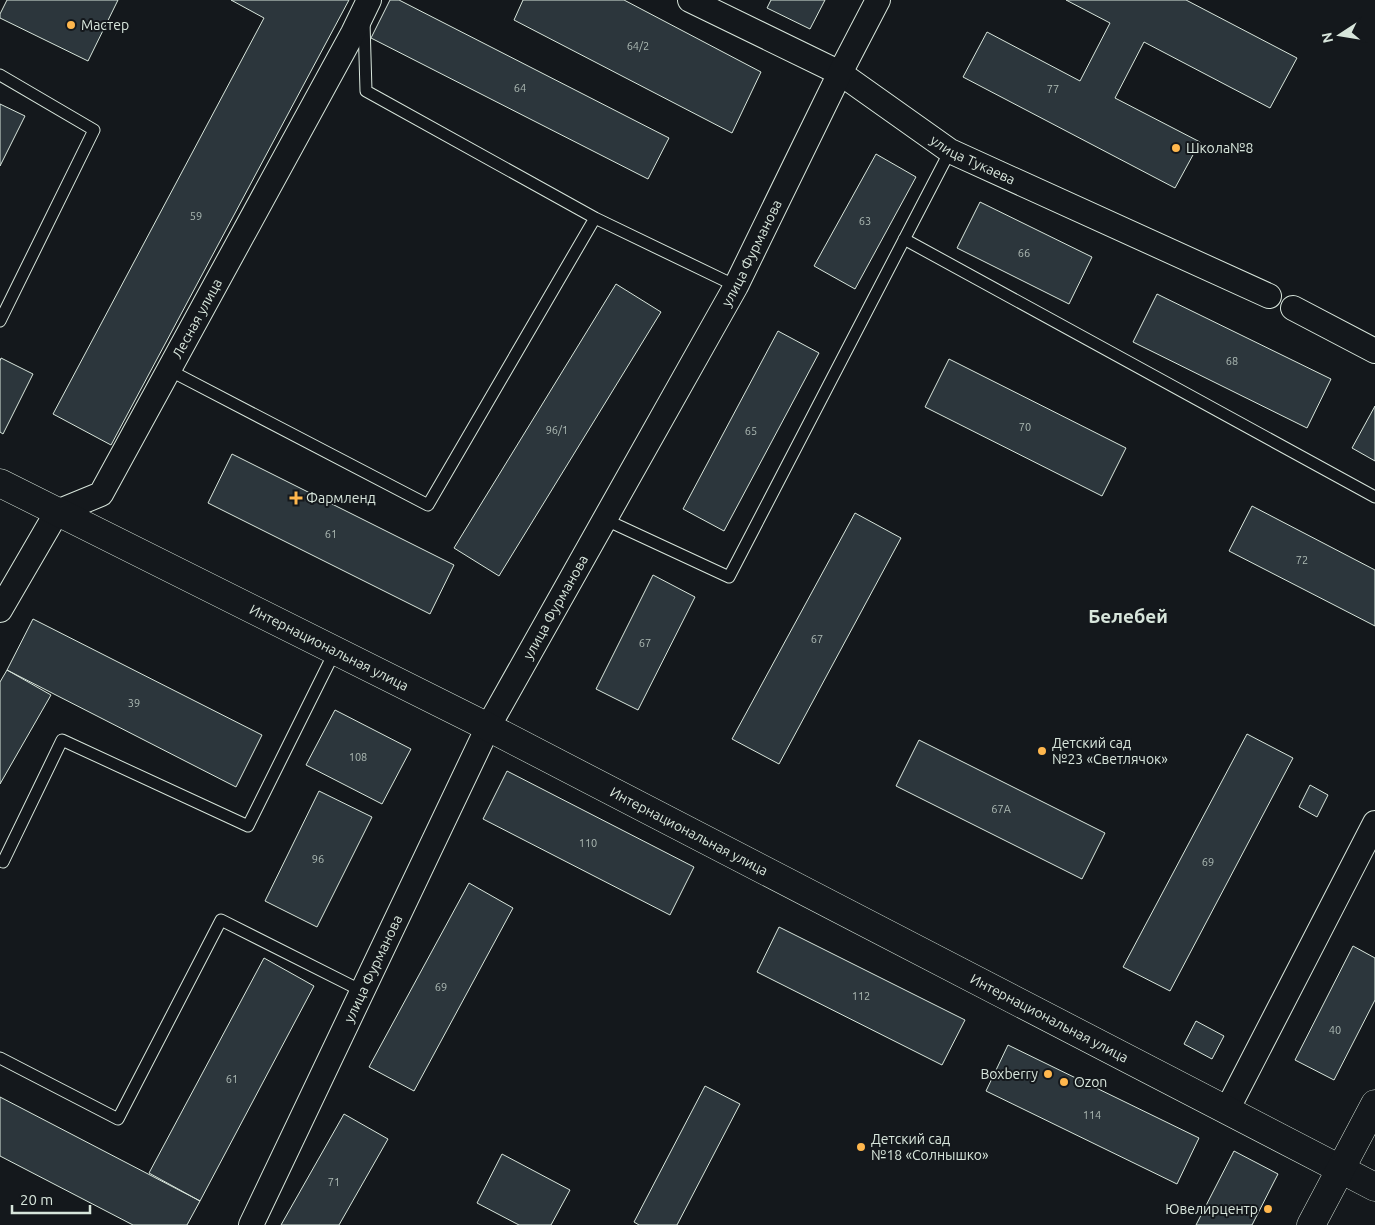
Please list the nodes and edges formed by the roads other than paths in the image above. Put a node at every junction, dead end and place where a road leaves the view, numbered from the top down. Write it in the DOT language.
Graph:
graph roads {
  1 [pos="690,0"];
  2 [pos="878,0"];
  3 [pos="366,6"];
  4 [pos="840,73"];
  5 [pos="0,75"];
  6 [pos="950,151"];
  7 [pos="595,218"];
  8 [pos="904,240"];
  9 [pos="736,286"];
  10 [pos="1269,296"];
  11 [pos="1292,308"];
  12 [pos="0,320"];
  13 [pos="1375,351"];
  14 [pos="169,370"];
  15 [pos="0,483"];
  16 [pos="1375,497"];
  17 [pos="56,512"];
  18 [pos="604,519"];
  19 [pos="0,610"];
  20 [pos="335,651"];
  21 [pos="488,727"];
  22 [pos="1375,823"];
  23 [pos="1,864"];
  24 [pos="362,991"];
  25 [pos="0,1058"];
  26 [pos="1375,1104"];
  27 [pos="1227,1110"];
  28 [pos="1340,1169"];
  29 [pos="1375,1187"];
  30 [pos="251,1225"];
  31 [pos="1311,1225"];
  1 -- 4 [label="street, улица Тукаева"];
  2 -- 4 [label="street, улица Фурманова"];
  3 -- 7 [label="lane"];
  3 -- 14 [label="street, Лесная улица"];
  4 -- 6 [label="street, улица Тукаева"];
  4 -- 9 [label="street, улица Фурманова"];
  5 -- 12 [label="lane"];
  6 -- 8 [label="lane"];
  6 -- 10 [label="street, улица Тукаева"];
  7 -- 9 [label="lane"];
  7 -- 14 [label="lane"];
  8 -- 16 [label="lane"];
  8 -- 18 [label="lane"];
  9 -- 18 [label="street, улица Фурманова"];
  11 -- 13 [label="street"];
  14 -- 17 [label="street, Лесная улица"];
  15 -- 17 [label="street, Интернациональная улица"];
  17 -- 19 [label="street"];
  17 -- 20 [label="street, Интернациональная улица"];
  18 -- 21 [label="street, улица Фурманова"];
  20 -- 21 [label="street, Интернациональная улица"];
  20 -- 23 [label="lane"];
  21 -- 24 [label="street, улица Фурманова"];
  21 -- 27 [label="street, Интернациональная улица"];
  22 -- 27 [label="street"];
  24 -- 25 [label="lane"];
  24 -- 30 [label="street, улица Фурманова"];
  26 -- 28 [label="street"];
  27 -- 28 [label="street, Интернациональная улица"];
  28 -- 29 [label="street, Интернациональная улица"];
  28 -- 31 [label="street"];
}
